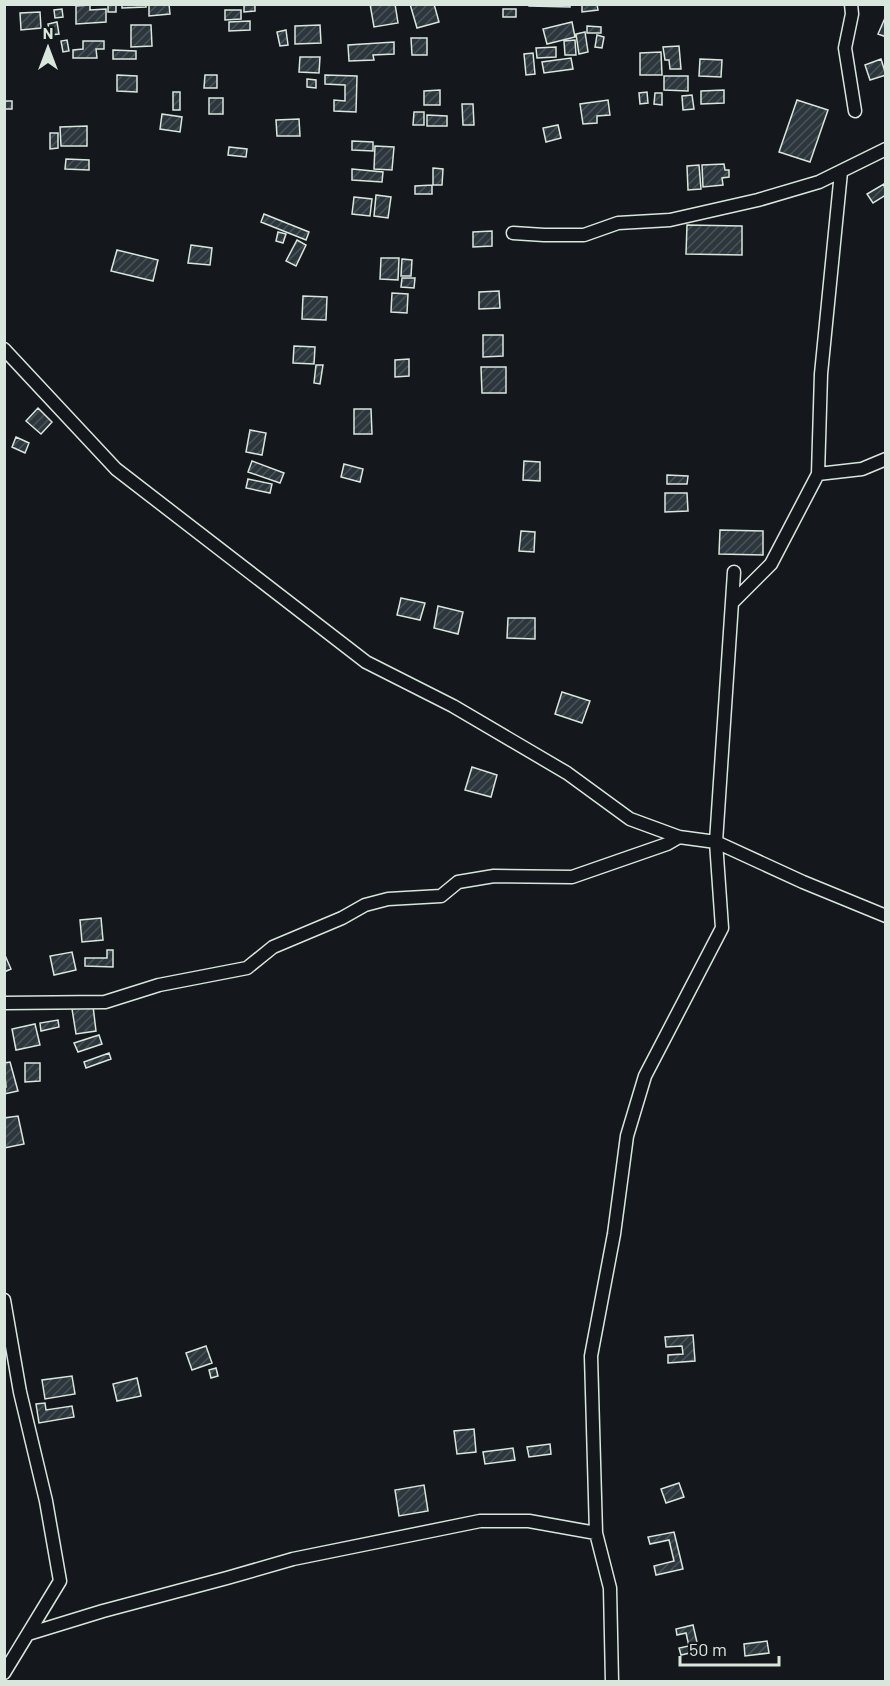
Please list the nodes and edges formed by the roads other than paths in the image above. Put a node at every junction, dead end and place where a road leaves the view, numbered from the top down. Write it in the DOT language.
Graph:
graph roads {
  1 [pos="851,4"];
  2 [pos="855,111"];
  3 [pos="885,149"];
  4 [pos="841,172"];
  5 [pos="513,233"];
  6 [pos="4,348"];
  7 [pos="885,459"];
  8 [pos="818,474"];
  9 [pos="734,572"];
  10 [pos="732,603"];
  11 [pos="679,837"];
  12 [pos="716,842"];
  13 [pos="885,916"];
  14 [pos="4,1003"];
  15 [pos="4,1300"];
  16 [pos="596,1533"];
  17 [pos="28,1634"];
  18 [pos="4,1672"];
  19 [pos="612,1682"];
  1 -- 2 [label="street"];
  3 -- 4 [label="street"];
  4 -- 5 [label="street"];
  4 -- 8 [label="street"];
  6 -- 11 [label="street"];
  7 -- 8 [label="street"];
  8 -- 10 [label="street"];
  9 -- 10 [label="street"];
  10 -- 12 [label="street"];
  11 -- 12 [label="street"];
  11 -- 14 [label="street"];
  12 -- 13 [label="street"];
  12 -- 16 [label="street"];
  15 -- 17 [label="street"];
  16 -- 17 [label="street"];
  16 -- 19 [label="street"];
  17 -- 18 [label="street"];
}
